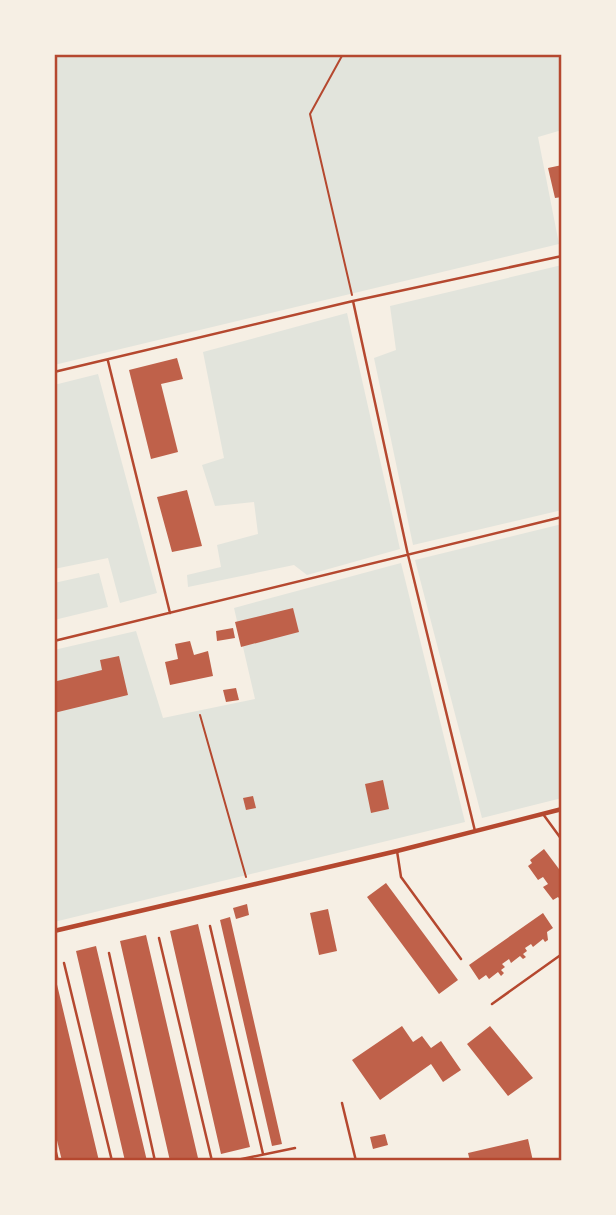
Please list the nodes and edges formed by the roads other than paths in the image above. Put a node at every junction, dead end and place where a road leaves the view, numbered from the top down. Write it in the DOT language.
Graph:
graph roads {
  1 [pos="562,256"];
  2 [pos="353,301"];
  3 [pos="108,360"];
  4 [pos="54,372"];
  5 [pos="562,517"];
  6 [pos="408,555"];
  7 [pos="170,613"];
  8 [pos="54,640"];
  9 [pos="562,809"];
  10 [pos="543,814"];
  11 [pos="475,831"];
  12 [pos="562,840"];
  13 [pos="397,851"];
  14 [pos="210,926"];
  15 [pos="54,932"];
  16 [pos="159,938"];
  17 [pos="109,953"];
  18 [pos="562,954"];
  19 [pos="461,959"];
  20 [pos="64,963"];
  21 [pos="492,1004"];
  22 [pos="342,1102"];
  23 [pos="54,1144"];
  24 [pos="295,1148"];
  25 [pos="263,1154"];
  26 [pos="58,1161"];
  27 [pos="113,1161"];
  28 [pos="155,1161"];
  29 [pos="212,1161"];
  30 [pos="232,1161"];
  31 [pos="356,1161"];
  1 -- 2 [label="lane"];
  2 -- 3 [label="lane"];
  2 -- 6 [label="lane"];
  3 -- 4 [label="lane"];
  3 -- 7 [label="lane"];
  5 -- 6 [label="lane"];
  6 -- 7 [label="lane"];
  6 -- 11 [label="lane"];
  7 -- 8 [label="lane"];
  9 -- 10 [label="street"];
  10 -- 11 [label="street"];
  10 -- 12 [label="lane"];
  11 -- 13 [label="street"];
  13 -- 15 [label="street"];
  13 -- 19 [label="lane"];
  14 -- 25 [label="lane"];
  16 -- 29 [label="lane"];
  17 -- 28 [label="lane"];
  18 -- 21 [label="lane"];
  20 -- 27 [label="lane"];
  22 -- 31 [label="lane"];
  23 -- 26 [label="lane"];
  24 -- 25 [label="lane"];
  25 -- 30 [label="lane"];
}
